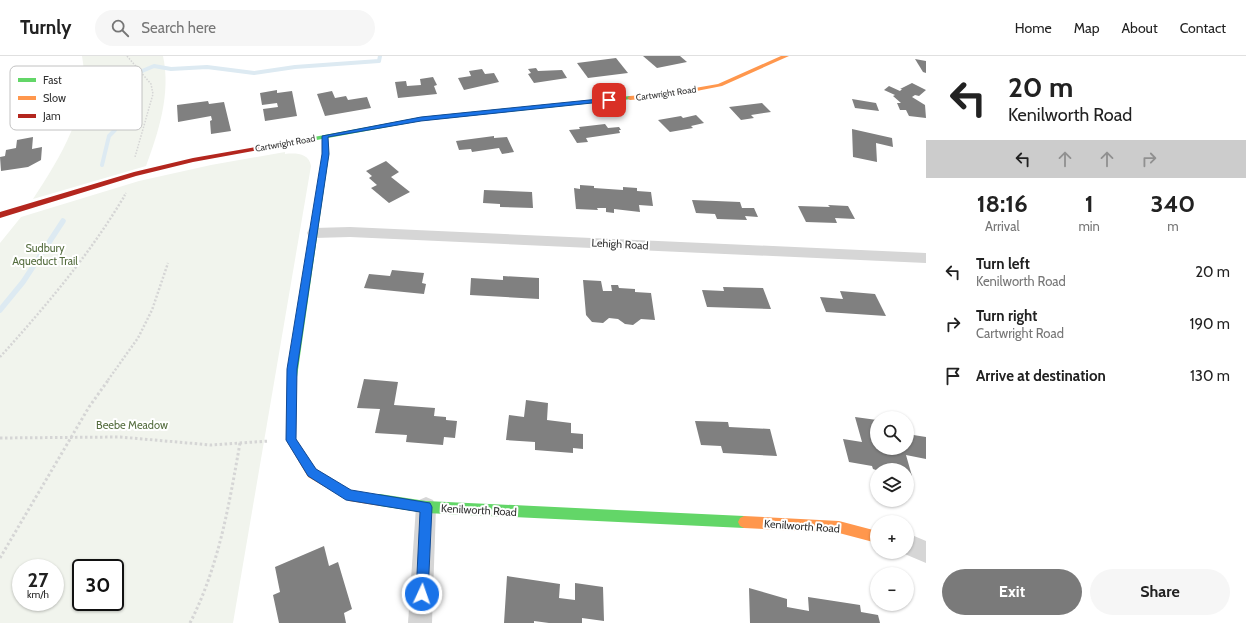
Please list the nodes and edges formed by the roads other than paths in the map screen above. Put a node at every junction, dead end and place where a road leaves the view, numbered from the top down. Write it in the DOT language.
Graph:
graph roads {
  1 [pos="786,56"];
  2 [pos="325,136"];
  3 [pos="0,215"];
  4 [pos="314,233"];
  5 [pos="926,258"];
  6 [pos="426,507"];
  7 [pos="870,534"];
  8 [pos="914,547"];
  9 [pos="926,552"];
  10 [pos="420,623"];
  1 -- 2 [label="street, Cartwright Road"];
  2 -- 3 [label="street, Cartwright Road"];
  2 -- 4 [label="street"];
  4 -- 5 [label="street, Lehigh Road"];
  4 -- 6 [label="street, Kenilworth Road"];
  6 -- 7 [label="street, Kenilworth Road"];
  6 -- 10 [label="street"];
  8 -- 9 [label="street"];
}
